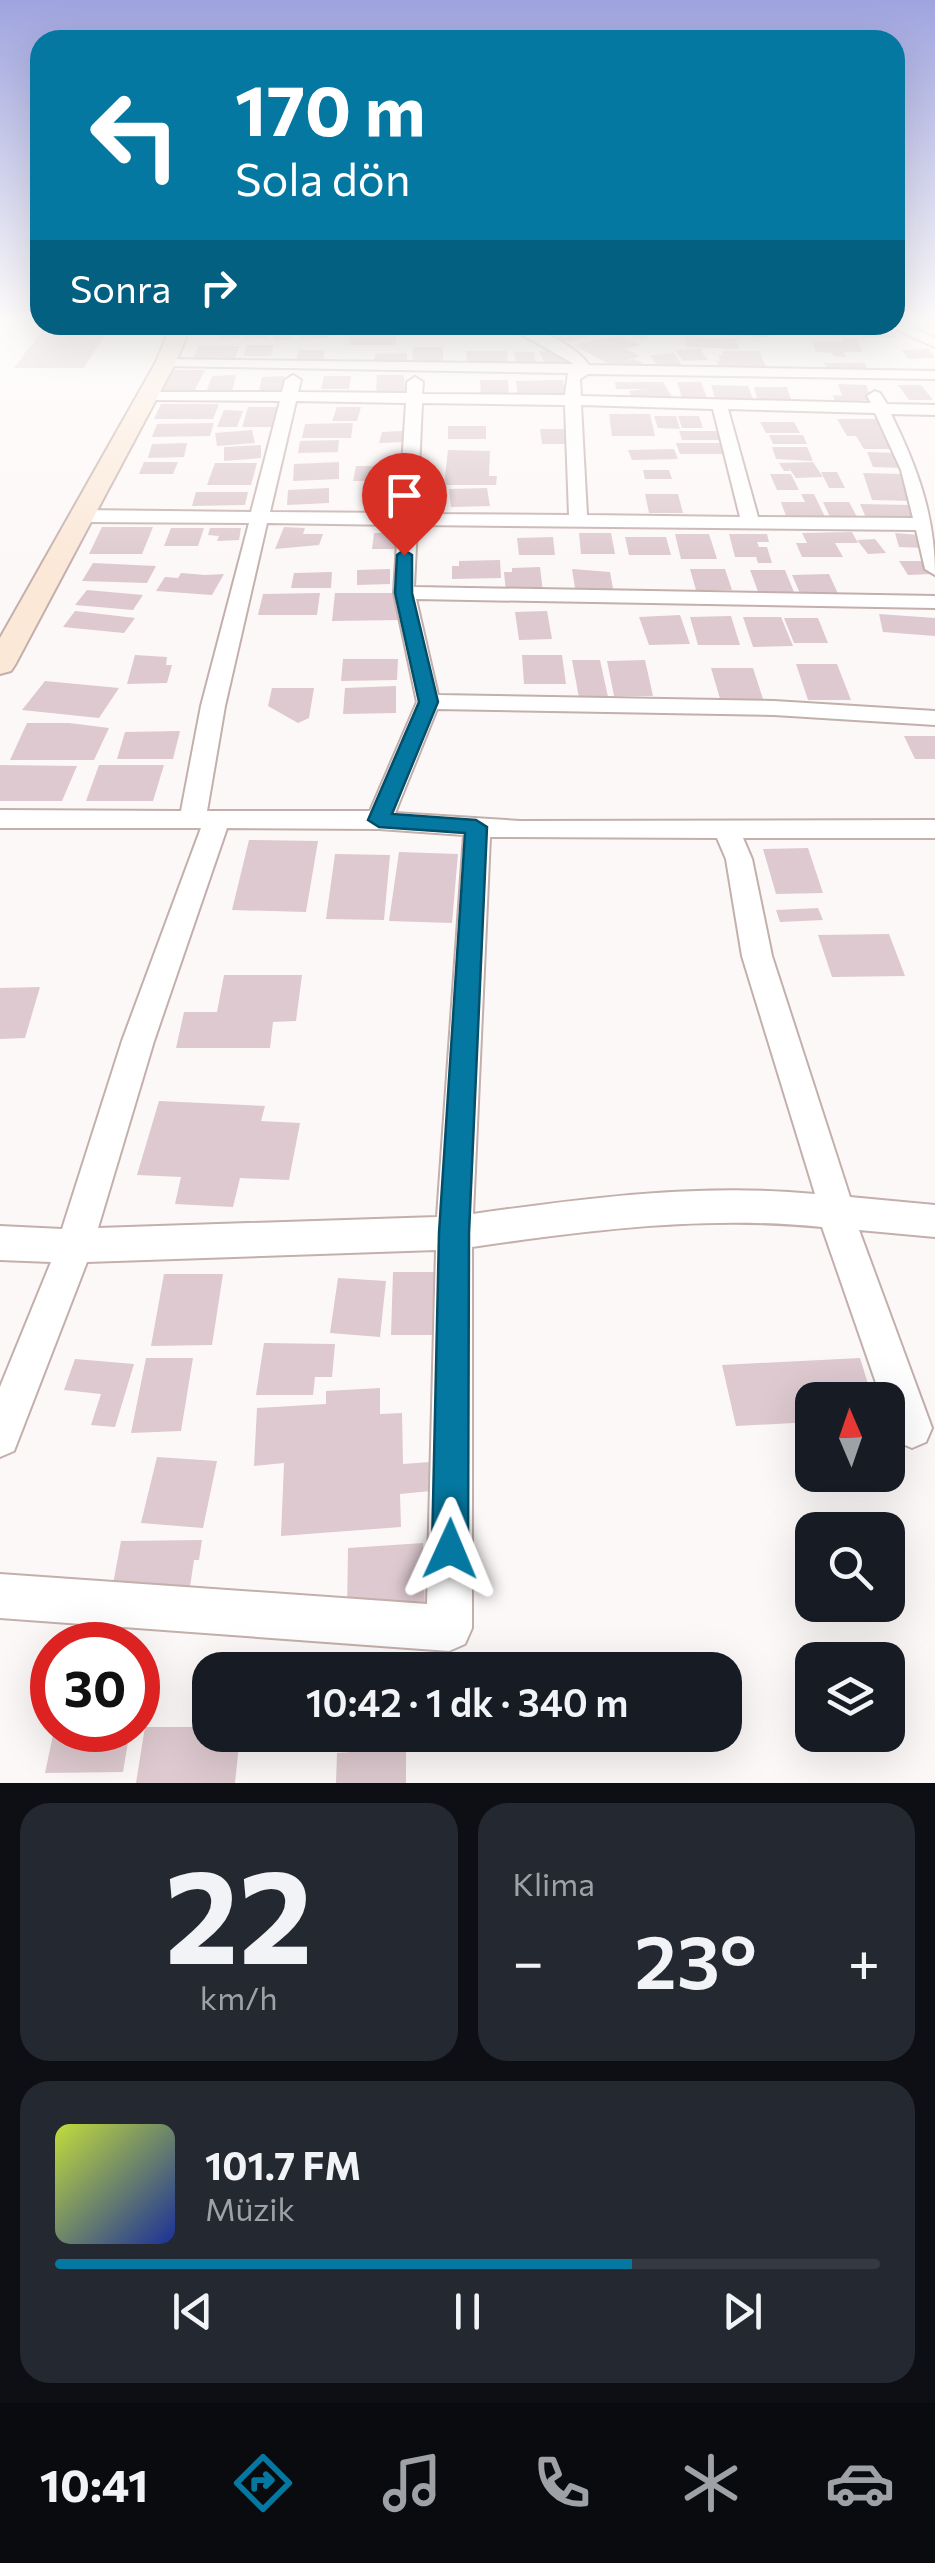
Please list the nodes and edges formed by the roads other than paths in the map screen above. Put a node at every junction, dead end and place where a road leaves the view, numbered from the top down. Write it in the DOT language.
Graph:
graph roads {
  1 [pos="143,402"];
  2 [pos="287,402"];
  3 [pos="411,402"];
  4 [pos="572,402"];
  5 [pos="680,402"];
  6 [pos="878,402"];
  7 [pos="719,403"];
  8 [pos="880,407"];
  9 [pos="935,410"];
  10 [pos="910,470"];
  11 [pos="935,472"];
  12 [pos="82,516"];
  13 [pos="261,518"];
  14 [pos="406,518"];
  15 [pos="578,518"];
  16 [pos="750,521"];
  17 [pos="923,524"];
  18 [pos="935,569"];
  19 [pos="404,593"];
  20 [pos="935,602"];
  21 [pos="0,665"];
  22 [pos="428,702"];
  23 [pos="935,718"];
  24 [pos="0,819"];
  25 [pos="379,820"];
  26 [pos="204,822"];
  27 [pos="476,827"];
  28 [pos="935,829"];
  29 [pos="727,832"];
  30 [pos="835,1212"];
  31 [pos="935,1221"];
  32 [pos="454,1233"];
  33 [pos="0,1243"];
  34 [pos="75,1246"];
  35 [pos="912,1428"];
  36 [pos="0,1437"];
  37 [pos="0,1596"];
  1 -- 12 [label="street"];
  2 -- 13 [label="street"];
  3 -- 14 [label="street"];
  4 -- 15 [label="street"];
  5 -- 7 [label="street"];
  6 -- 8 [label="street"];
  7 -- 8 [label="street"];
  7 -- 16 [label="street"];
  8 -- 9 [label="street"];
  8 -- 10 [label="street"];
  10 -- 11 [label="street"];
  10 -- 17 [label="street"];
  12 -- 13 [label="street"];
  12 -- 21 [label="street"];
  13 -- 14 [label="street"];
  13 -- 26 [label="street"];
  14 -- 15 [label="street"];
  14 -- 19 [label="street"];
  15 -- 16 [label="street"];
  16 -- 17 [label="street"];
  17 -- 18 [label="street"];
  19 -- 20 [label="street"];
  19 -- 22 [label="street"];
  22 -- 23 [label="street"];
  22 -- 25 [label="street"];
  24 -- 26 [label="street"];
  25 -- 26 [label="street"];
  25 -- 27 [label="street"];
  26 -- 34 [label="street"];
  27 -- 29 [label="street"];
  27 -- 32 [label="street"];
  28 -- 29 [label="street"];
  29 -- 30 [label="street"];
  30 -- 31 [label="street"];
  30 -- 32 [label="street"];
  30 -- 35 [label="street"];
  32 -- 34 [label="street"];
  32 -- 37 [label="street"];
  33 -- 34 [label="street"];
  34 -- 36 [label="street"];
}
